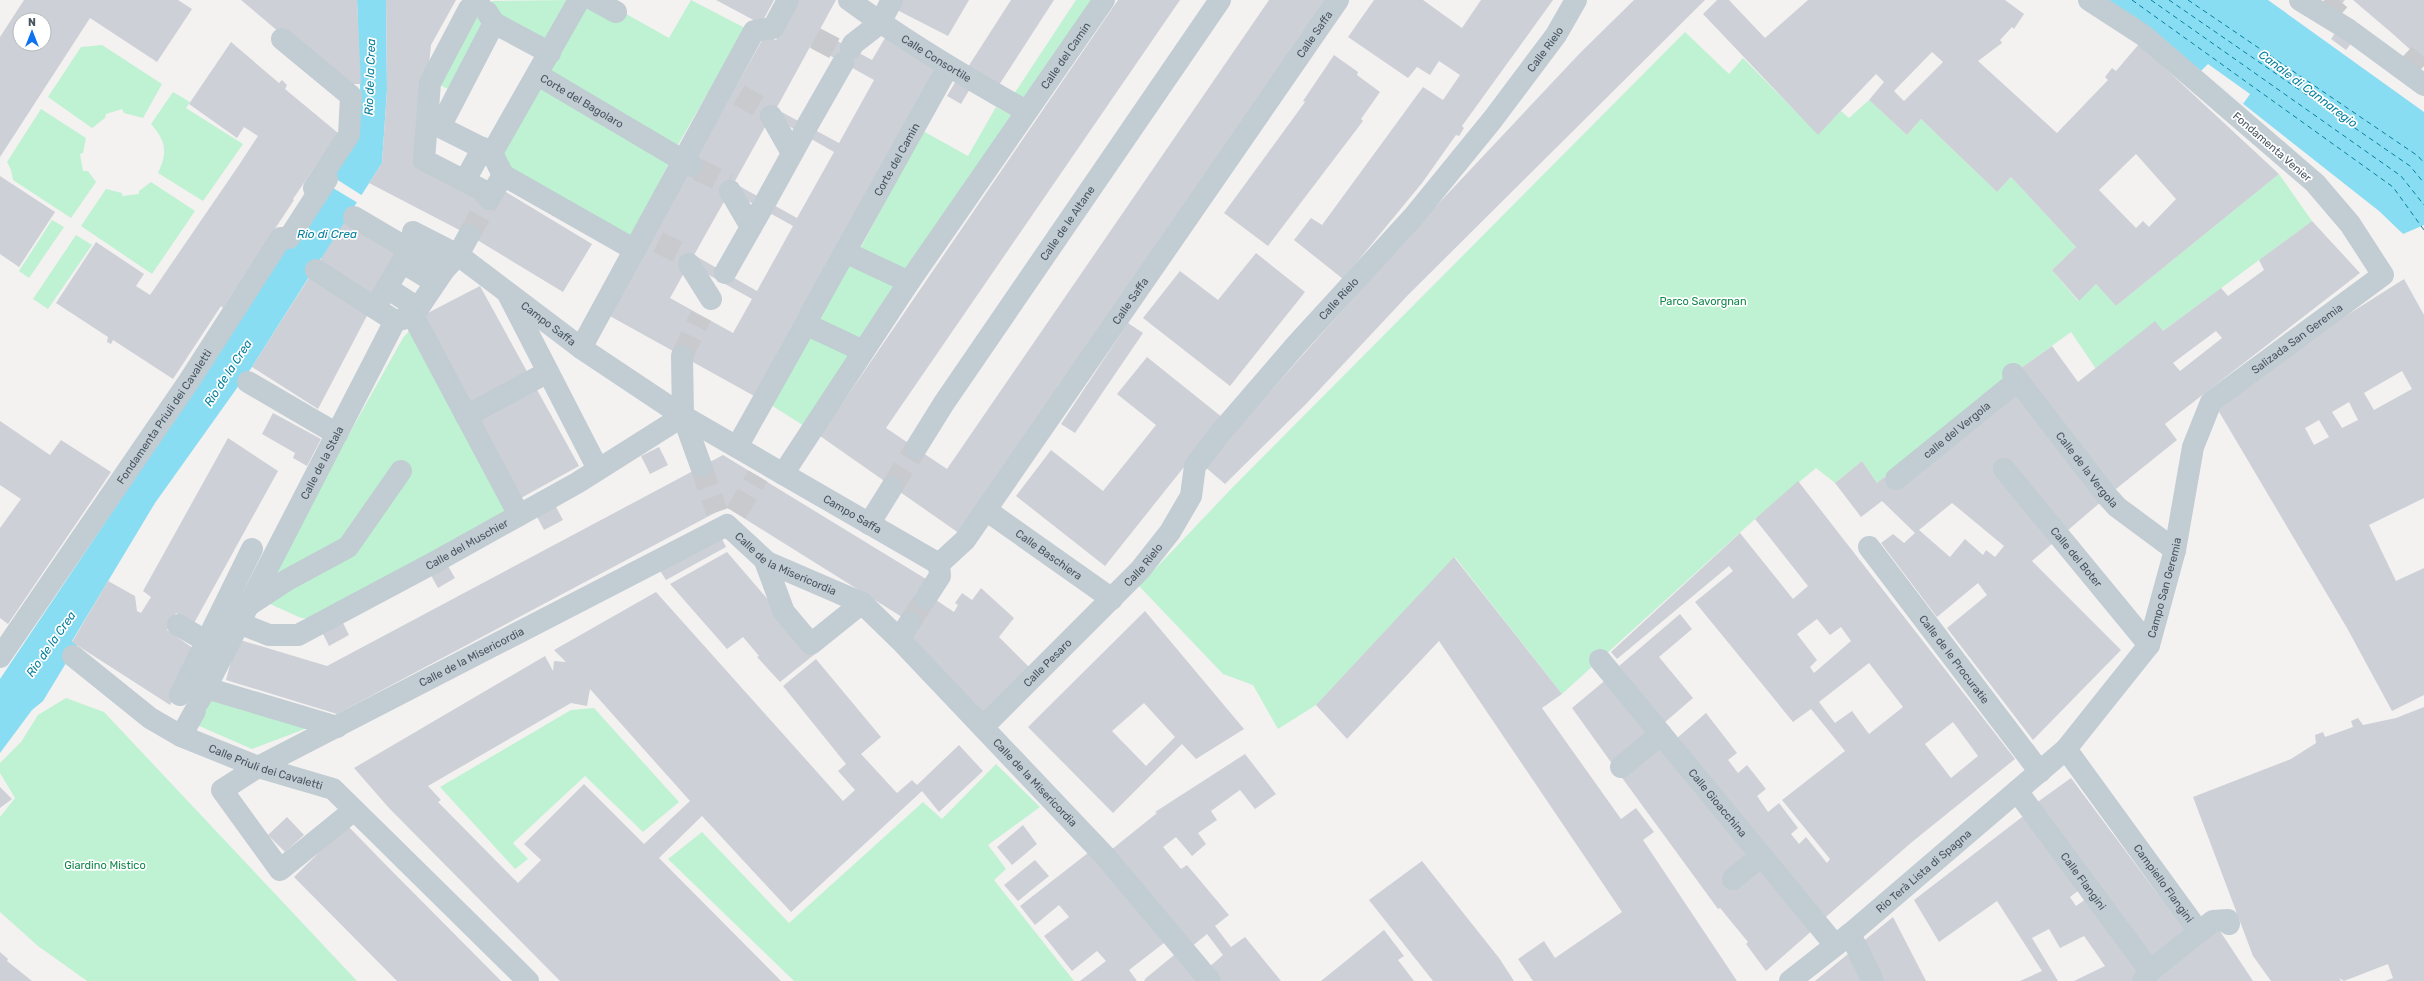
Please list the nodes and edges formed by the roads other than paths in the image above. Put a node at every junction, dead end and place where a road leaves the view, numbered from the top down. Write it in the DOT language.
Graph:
graph roads {
  1 [pos="461,0"];
  2 [pos="479,0"];
  3 [pos="579,0"];
  4 [pos="594,0"];
  5 [pos="788,0"];
  6 [pos="850,0"];
  7 [pos="892,0"];
  8 [pos="1104,0"];
  9 [pos="1220,0"];
  10 [pos="1338,0"];
  11 [pos="1576,0"];
  12 [pos="2089,0"];
  13 [pos="2300,0"];
  14 [pos="616,12"];
  15 [pos="494,23"];
  16 [pos="880,23"];
  17 [pos="453,38"];
  18 [pos="282,39"];
  19 [pos="550,53"];
  20 [pos="948,67"];
  21 [pos="538,75"];
  22 [pos="431,84"];
  23 [pos="2424,85"];
  24 [pos="455,99"];
  25 [pos="1026,111"];
  26 [pos="772,116"];
  27 [pos="432,127"];
  28 [pos="792,153"];
  29 [pos="687,164"];
  30 [pos="493,175"];
  31 [pos="467,178"];
  32 [pos="327,179"];
  33 [pos="730,191"];
  34 [pos="354,217"];
  35 [pos="751,227"];
  36 [pos="413,232"];
  37 [pos="469,235"];
  38 [pos="281,238"];
  39 [pos="643,240"];
  40 [pos="845,252"];
  41 [pos="689,264"];
  42 [pos="446,269"];
  43 [pos="316,270"];
  44 [pos="2383,275"];
  45 [pos="909,282"];
  46 [pos="387,288"];
  47 [pos="507,292"];
  48 [pos="376,308"];
  49 [pos="409,315"];
  50 [pos="810,322"];
  51 [pos="582,348"];
  52 [pos="863,351"];
  53 [pos="682,356"];
  54 [pos="548,372"];
  55 [pos="2015,377"];
  56 [pos="248,382"];
  57 [pos="2211,402"];
  58 [pos="466,416"];
  59 [pos="683,416"];
  60 [pos="337,434"];
  61 [pos="737,447"];
  62 [pos="916,448"];
  63 [pos="702,466"];
  64 [pos="598,469"];
  65 [pos="2004,469"];
  66 [pos="401,471"];
  67 [pos="769,471"];
  68 [pos="1896,479"];
  69 [pos="892,487"];
  70 [pos="986,510"];
  71 [pos="519,515"];
  72 [pos="869,524"];
  73 [pos="1869,547"];
  74 [pos="252,549"];
  75 [pos="2175,550"];
  76 [pos="765,561"];
  77 [pos="939,564"];
  78 [pos="925,599"];
  79 [pos="1112,599"];
  80 [pos="862,603"];
  81 [pos="244,615"];
  82 [pos="178,625"];
  83 [pos="206,641"];
  84 [pos="2149,646"];
  85 [pos="73,656"];
  86 [pos="0,657"];
  87 [pos="1600,660"];
  88 [pos="191,699"];
  89 [pos="337,727"];
  90 [pos="983,727"];
  91 [pos="172,731"];
  92 [pos="1661,734"];
  93 [pos="2053,760"];
  94 [pos="258,767"];
  95 [pos="1621,767"];
  96 [pos="2017,791"];
  97 [pos="354,810"];
  98 [pos="1761,856"];
  99 [pos="1733,879"];
  100 [pos="2229,924"];
  101 [pos="2195,936"];
  102 [pos="1842,939"];
  103 [pos="2146,976"];
  104 [pos="528,981"];
  105 [pos="1210,981"];
  106 [pos="1790,981"];
  107 [pos="1873,981"];
  1 -- 17 [label="street"];
  2 -- 15 [label="street"];
  2 -- 17 [label="street"];
  3 -- 19 [label="street"];
  4 -- 14 [label="street"];
  5 -- 29 [label="street"];
  6 -- 16 [label="street, Calle Consortile"];
  7 -- 16 [label="street"];
  8 -- 25 [label="street, Calle del Camin"];
  9 -- 62 [label="street, Calle de le Altane"];
  10 -- 70 [label="street, Calle Saffa"];
  11 -- 79 [label="street, Calle Rielo"];
  12 -- 44 [label="street, Fondamenta Venier"];
  13 -- 23 [label="street"];
  15 -- 19 [label="street"];
  15 -- 24 [label="street"];
  16 -- 20 [label="street, Calle Consortile"];
  16 -- 28 [label="street"];
  17 -- 22 [label="street"];
  18 -- 38 [label="street"];
  19 -- 21 [label="street"];
  20 -- 25 [label="street, Calle Consortile"];
  20 -- 40 [label="street, Corte del Camin"];
  21 -- 29 [label="street, Corte del Bagolaro"];
  21 -- 30 [label="street, Corte del Bagolaro"];
  22 -- 24 [label="street"];
  22 -- 27 [label="street"];
  24 -- 27 [label="street"];
  25 -- 45 [label="street"];
  26 -- 28 [label="street"];
  27 -- 30 [label="street"];
  27 -- 31 [label="street"];
  28 -- 35 [label="street"];
  29 -- 39 [label="street"];
  30 -- 31 [label="street, Corte del Bagolaro"];
  30 -- 31 [label="street"];
  30 -- 39 [label="street"];
  32 -- 38 [label="street, Fondamenta Priuli dei Cavaletti"];
  33 -- 35 [label="street"];
  34 -- 42 [label="street"];
  35 -- 41 [label="street"];
  36 -- 42 [label="street, Campo Saffa"];
  37 -- 42 [label="street"];
  38 -- 86 [label="street, Fondamenta Priuli dei Cavaletti"];
  39 -- 51 [label="street"];
  40 -- 45 [label="street"];
  40 -- 50 [label="street, Corte del Camin"];
  42 -- 46 [label="street"];
  42 -- 47 [label="street, Campo Saffa"];
  42 -- 49 [label="street, Calle de la Stala"];
  43 -- 48 [label="street"];
  44 -- 57 [label="street, Salizada San Geremia"];
  45 -- 52 [label="street"];
  46 -- 48 [label="street"];
  46 -- 49 [label="street"];
  47 -- 51 [label="street, Campo Saffa"];
  47 -- 54 [label="street"];
  48 -- 49 [label="street"];
  49 -- 58 [label="street"];
  49 -- 60 [label="street, Calle de la Stala"];
  50 -- 52 [label="street"];
  50 -- 61 [label="street, Corte del Camin"];
  51 -- 59 [label="street, Campo Saffa"];
  52 -- 67 [label="street"];
  53 -- 59 [label="street"];
  54 -- 58 [label="street"];
  54 -- 64 [label="street"];
  55 -- 68 [label="street, calle del Vergola"];
  55 -- 75 [label="street, Calle de la Vergola"];
  56 -- 60 [label="street"];
  57 -- 75 [label="street, Campo San Geremia"];
  58 -- 71 [label="street"];
  59 -- 61 [label="street, Campo Saffa"];
  59 -- 63 [label="street"];
  59 -- 64 [label="street, Calle del Muschier"];
  60 -- 81 [label="street, Calle de la Stala"];
  61 -- 67 [label="street, Campo Saffa"];
  64 -- 71 [label="street, Calle del Muschier"];
  65 -- 84 [label="street, Calle del Boter"];
  66 -- 81 [label="street"];
  67 -- 72 [label="street, Campo Saffa"];
  69 -- 72 [label="street"];
  70 -- 77 [label="street, Calle Saffa"];
  70 -- 79 [label="street, Calle Baschiera"];
  71 -- 81 [label="street, Calle del Muschier"];
  72 -- 77 [label="street, Campo Saffa"];
  73 -- 93 [label="street, Calle de le Procuratie"];
  74 -- 83 [label="street"];
  75 -- 84 [label="street, Campo San Geremia"];
  76 -- 80 [label="street, Calle de la Misericordia"];
  76 -- 80 [label="street"];
  76 -- 89 [label="street, Calle de la Misericordia"];
  77 -- 78 [label="street"];
  79 -- 90 [label="street, Calle Pesaro"];
  80 -- 90 [label="street, Calle de la Misericordia"];
  81 -- 88 [label="street, Calle de la Stala"];
  82 -- 83 [label="street"];
  83 -- 88 [label="street"];
  84 -- 93 [label="street, Campo San Geremia"];
  85 -- 91 [label="street, Calle Priuli dei Cavaletti"];
  87 -- 92 [label="street, Calle Gioacchina"];
  88 -- 89 [label="street"];
  88 -- 91 [label="street, Calle de la Stala"];
  89 -- 94 [label="street, Calle de la Misericordia"];
  90 -- 105 [label="street, Calle de la Misericordia"];
  91 -- 94 [label="street, Calle Priuli dei Cavaletti"];
  92 -- 95 [label="street"];
  92 -- 98 [label="street, Calle Gioacchina"];
  93 -- 96 [label="street, Rio Terà Lista di Spagna"];
  93 -- 101 [label="street, Campiello Flangini"];
  94 -- 97 [label="street, Calle Priuli dei Cavaletti"];
  94 -- 97 [label="street, Calle de la Misericordia"];
  96 -- 102 [label="street, Rio Terà Lista di Spagna"];
  96 -- 103 [label="street, Calle Flangini"];
  97 -- 104 [label="street, Calle Priuli dei Cavaletti"];
  98 -- 99 [label="street"];
  98 -- 102 [label="street, Calle Gioacchina"];
  100 -- 101 [label="street, Campiello Flangini"];
  101 -- 103 [label="street"];
  102 -- 106 [label="street, Rio Terà Lista di Spagna"];
  102 -- 107 [label="street, Calle Gioacchina"];
}
